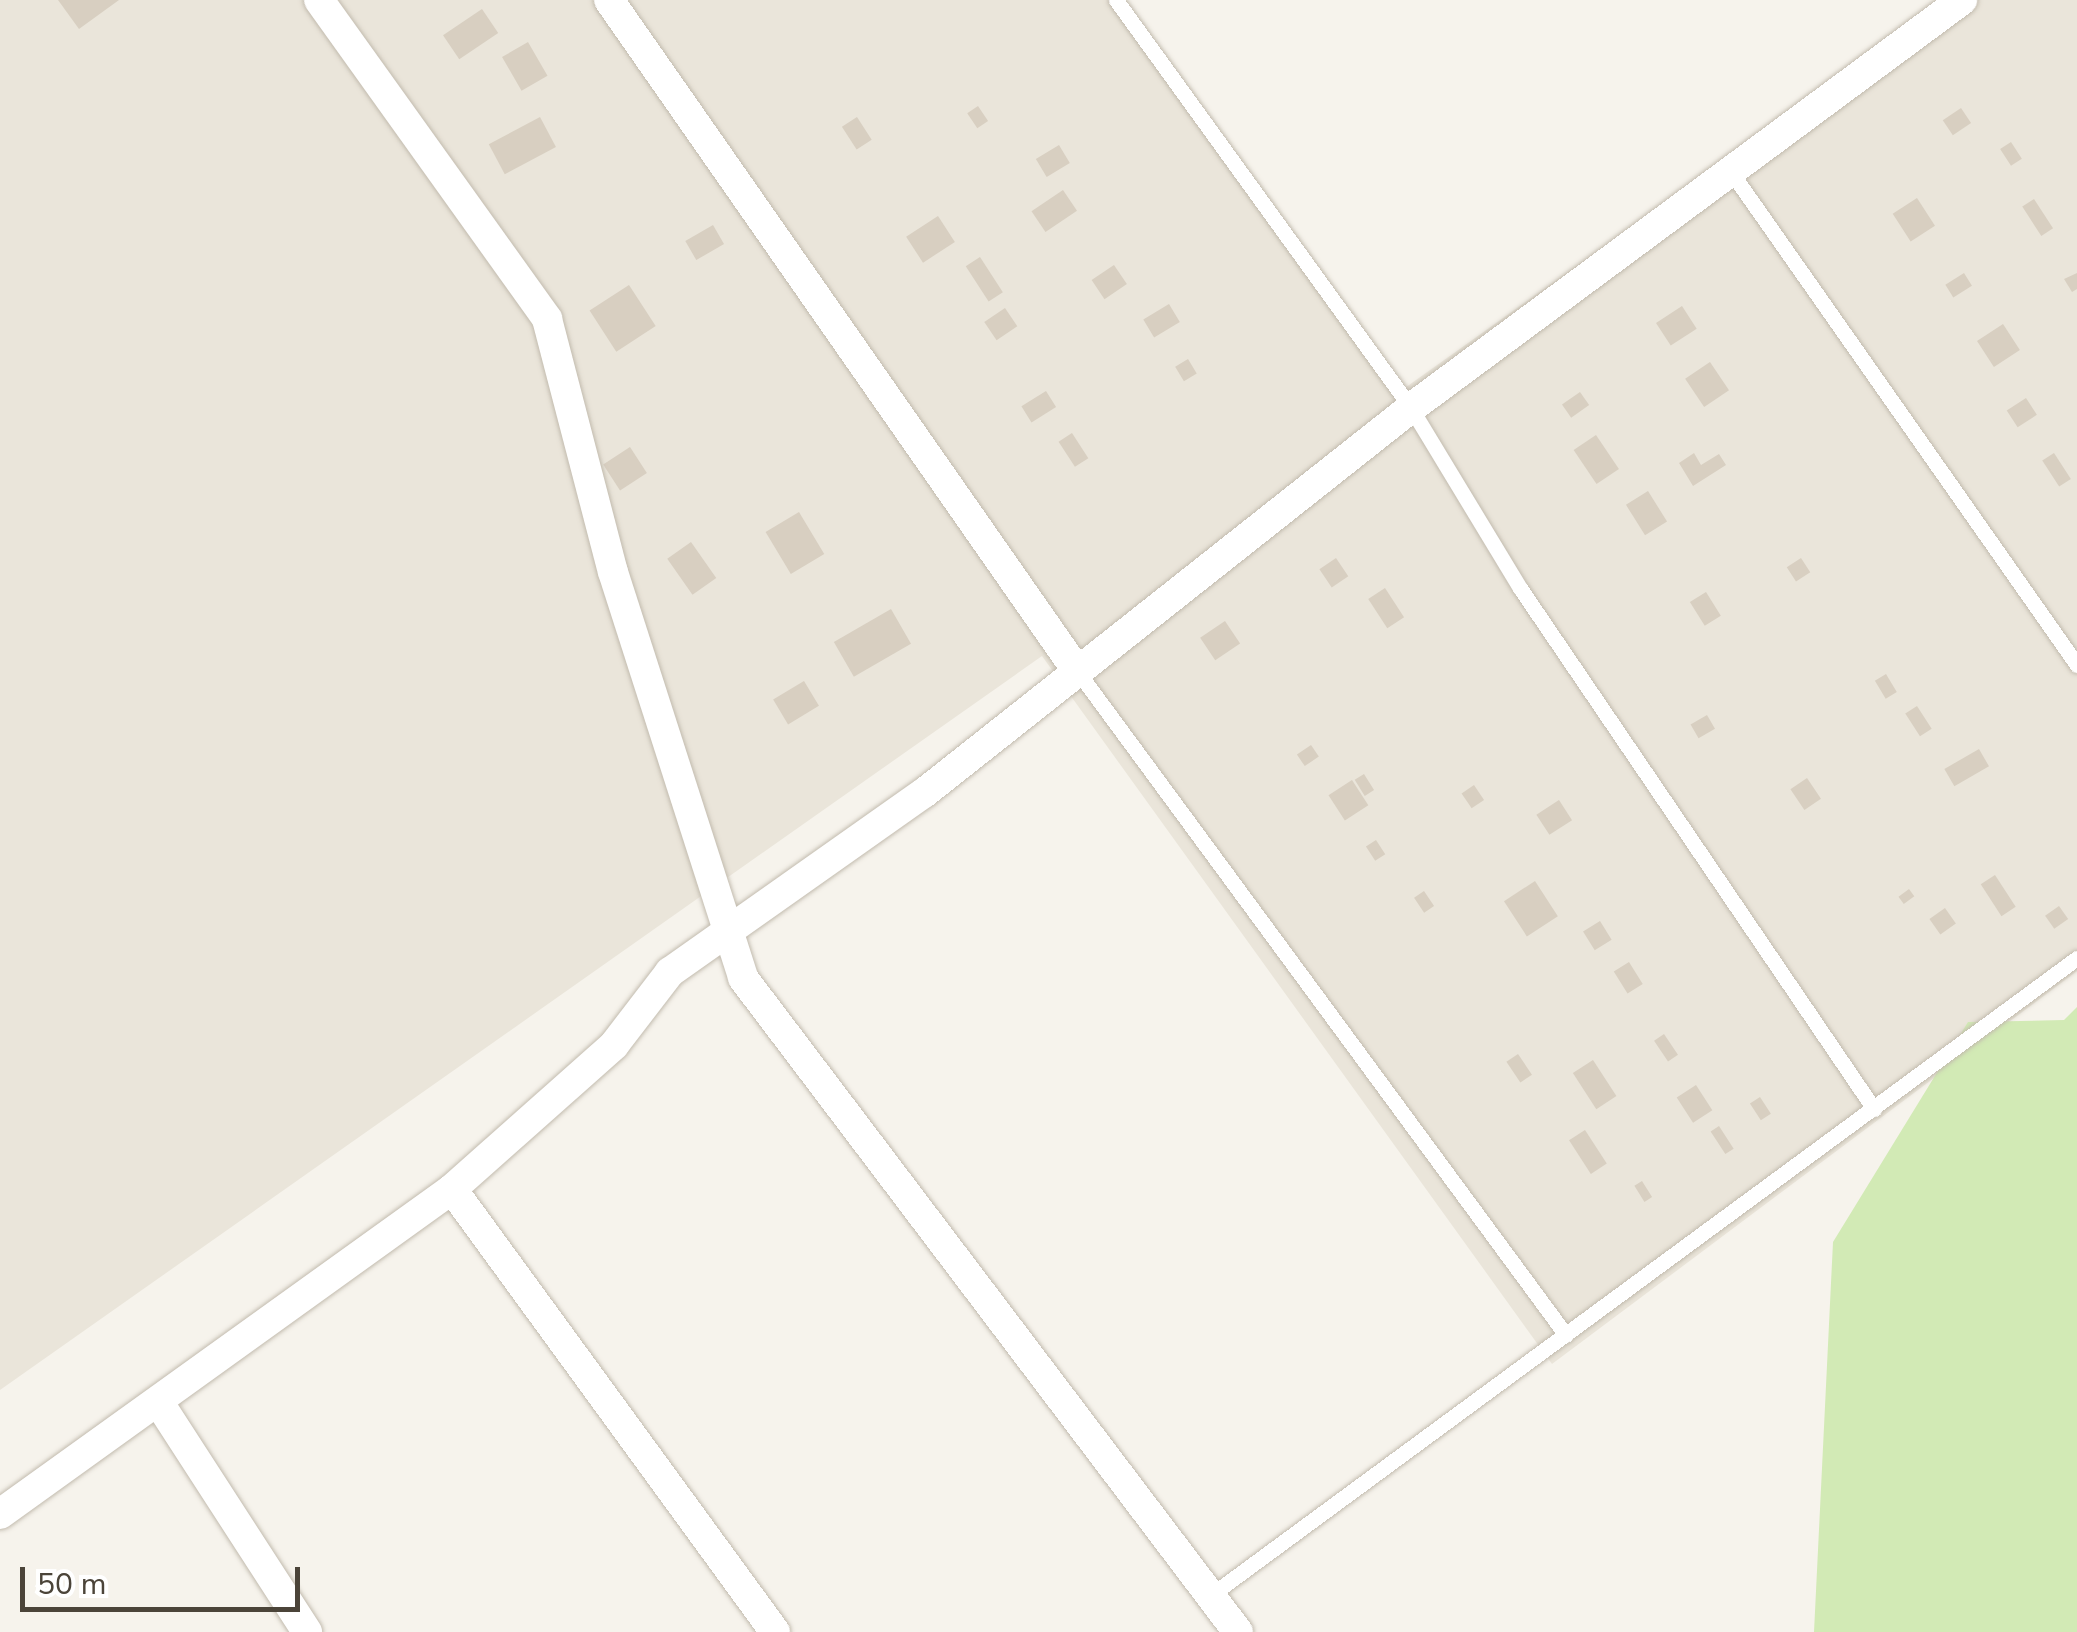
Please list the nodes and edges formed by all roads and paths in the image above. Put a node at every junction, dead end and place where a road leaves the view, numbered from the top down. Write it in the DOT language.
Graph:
graph roads {
  1 [pos="319,0"];
  2 [pos="609,0"];
  3 [pos="1116,0"];
  4 [pos="1962,0"];
  5 [pos="1729,169"];
  6 [pos="1412,408"];
  7 [pos="2077,665"];
  8 [pos="1078,672"];
  9 [pos="725,932"];
  10 [pos="2077,958"];
  11 [pos="1874,1109"];
  12 [pos="452,1189"];
  13 [pos="1566,1335"];
  14 [pos="161,1406"];
  15 [pos="0,1514"];
  16 [pos="1211,1595"];
  17 [pos="1236,1631"];
  18 [pos="306,1632"];
  19 [pos="774,1632"];
  1 -- 9 [label="street"];
  2 -- 8 [label="street"];
  3 -- 6 [label="lane"];
  4 -- 5 [label="street"];
  5 -- 6 [label="street"];
  5 -- 7 [label="lane"];
  6 -- 8 [label="street"];
  6 -- 11 [label="lane"];
  8 -- 9 [label="street"];
  8 -- 13 [label="lane"];
  9 -- 12 [label="street"];
  9 -- 16 [label="street"];
  10 -- 11 [label="lane"];
  11 -- 13 [label="lane"];
  12 -- 14 [label="street"];
  12 -- 19 [label="street"];
  13 -- 16 [label="lane"];
  14 -- 15 [label="street"];
  14 -- 18 [label="street"];
  16 -- 17 [label="street"];
}
